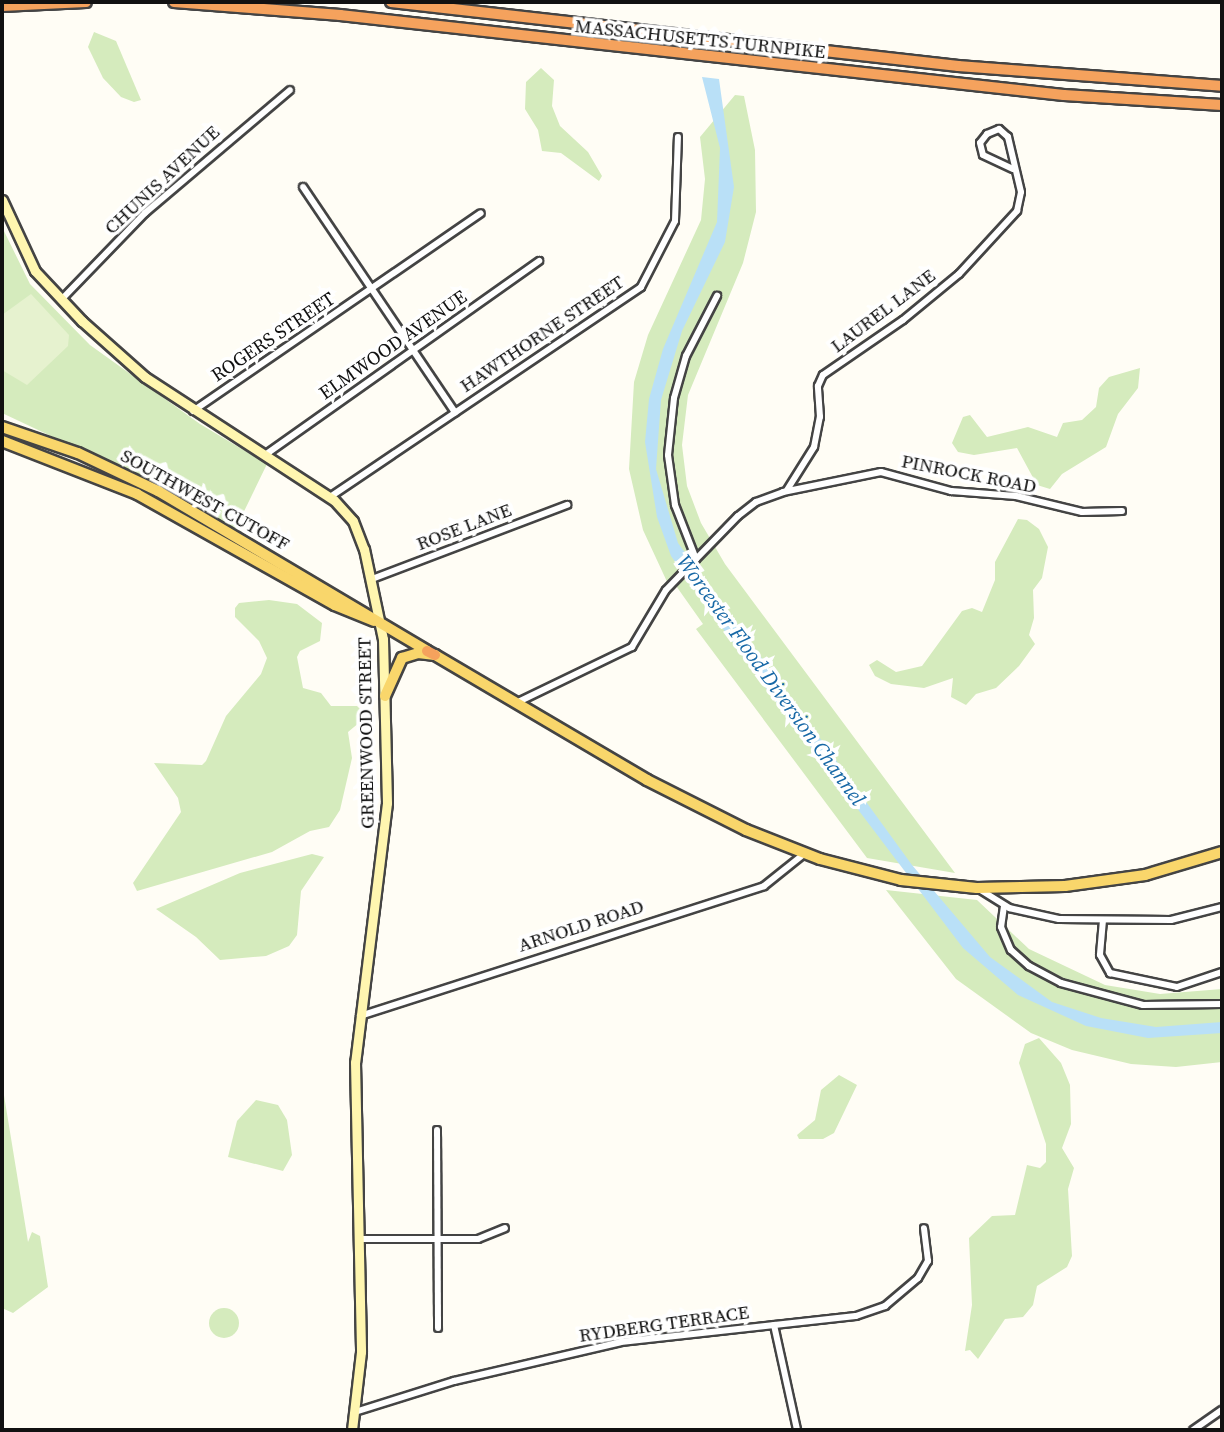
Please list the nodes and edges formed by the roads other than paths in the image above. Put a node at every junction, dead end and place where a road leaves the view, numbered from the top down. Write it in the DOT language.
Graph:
graph roads {
  1 [pos="86,2"];
  2 [pos="174,2"];
  3 [pos="391,2"];
  4 [pos="2,6"];
  5 [pos="1222,86"];
  6 [pos="290,90"];
  7 [pos="1222,105"];
  8 [pos="678,137"];
  9 [pos="1013,169"];
  10 [pos="303,187"];
  11 [pos="2,200"];
  12 [pos="481,213"];
  13 [pos="539,261"];
  14 [pos="370,290"];
  15 [pos="717,296"];
  16 [pos="61,300"];
  17 [pos="412,352"];
  18 [pos="193,411"];
  19 [pos="456,412"];
  20 [pos="2,427"];
  21 [pos="2,442"];
  22 [pos="265,456"];
  23 [pos="786,491"];
  24 [pos="330,497"];
  25 [pos="567,505"];
  26 [pos="1122,510"];
  27 [pos="695,560"];
  28 [pos="372,579"];
  29 [pos="381,624"];
  30 [pos="431,653"];
  31 [pos="385,696"];
  32 [pos="516,703"];
  33 [pos="1222,852"];
  34 [pos="804,854"];
  35 [pos="977,888"];
  36 [pos="1004,906"];
  37 [pos="1222,907"];
  38 [pos="1103,920"];
  39 [pos="1222,972"];
  40 [pos="1222,1004"];
  41 [pos="360,1016"];
  42 [pos="436,1130"];
  43 [pos="505,1228"];
  44 [pos="924,1228"];
  45 [pos="436,1237"];
  46 [pos="358,1238"];
  47 [pos="774,1325"];
  48 [pos="438,1328"];
  49 [pos="1222,1409"];
  50 [pos="355,1412"];
  51 [pos="352,1430"];
  52 [pos="797,1430"];
  53 [pos="1193,1430"];
  1 -- 4 [label="highway"];
  2 -- 7 [label="highway, MASSACHUSETTS TURNPIKE"];
  3 -- 5 [label="highway, MASSACHUSETTS TURNPIKE"];
  6 -- 16 [label="street, CHUNIS AVENUE"];
  8 -- 19 [label="street, HAWTHORNE STREET"];
  9 -- 9 [label="street, LAUREL LANE"];
  9 -- 23 [label="street, LAUREL LANE"];
  10 -- 14 [label="street"];
  11 -- 16 [label="main road, GREENWOOD STREET"];
  12 -- 14 [label="street, ROGERS STREET"];
  13 -- 17 [label="street, ELMWOOD AVENUE"];
  14 -- 17 [label="street"];
  14 -- 18 [label="street, ROGERS STREET"];
  15 -- 27 [label="street"];
  16 -- 18 [label="main road, GREENWOOD STREET"];
  17 -- 19 [label="street"];
  17 -- 22 [label="street, ELMWOOD AVENUE"];
  18 -- 22 [label="main road, GREENWOOD STREET"];
  19 -- 24 [label="street, HAWTHORNE STREET"];
  20 -- 29 [label="main road, SOUTHWEST CUTOFF"];
  21 -- 29 [label="main road, SOUTHWEST CUTOFF"];
  22 -- 24 [label="main road, GREENWOOD STREET"];
  23 -- 26 [label="street, PINROCK ROAD"];
  23 -- 27 [label="street, PINROCK ROAD"];
  24 -- 28 [label="main road, GREENWOOD STREET"];
  25 -- 28 [label="street, ROSE LANE"];
  27 -- 32 [label="street, PINROCK ROAD"];
  28 -- 29 [label="main road, GREENWOOD STREET"];
  29 -- 30 [label="main road, SOUTHWEST CUTOFF"];
  29 -- 31 [label="main road, GREENWOOD STREET"];
  30 -- 31 [label="main road"];
  30 -- 32 [label="main road, SOUTHWEST CUTOFF"];
  31 -- 41 [label="main road, GREENWOOD STREET"];
  32 -- 34 [label="main road, SOUTHWEST CUTOFF"];
  33 -- 35 [label="main road, SOUTHWEST CUTOFF"];
  34 -- 35 [label="main road, SOUTHWEST CUTOFF"];
  34 -- 41 [label="street, ARNOLD ROAD"];
  35 -- 36 [label="street"];
  36 -- 38 [label="street"];
  36 -- 40 [label="street"];
  37 -- 38 [label="street"];
  38 -- 39 [label="street"];
  41 -- 46 [label="main road, GREENWOOD STREET"];
  42 -- 45 [label="street"];
  43 -- 45 [label="street"];
  44 -- 47 [label="street, RYDBERG TERRACE"];
  45 -- 46 [label="street"];
  45 -- 48 [label="street"];
  46 -- 50 [label="main road, GREENWOOD STREET"];
  47 -- 50 [label="street, RYDBERG TERRACE"];
  47 -- 52 [label="street"];
  49 -- 53 [label="street"];
  50 -- 51 [label="main road, GREENWOOD STREET"];
}
